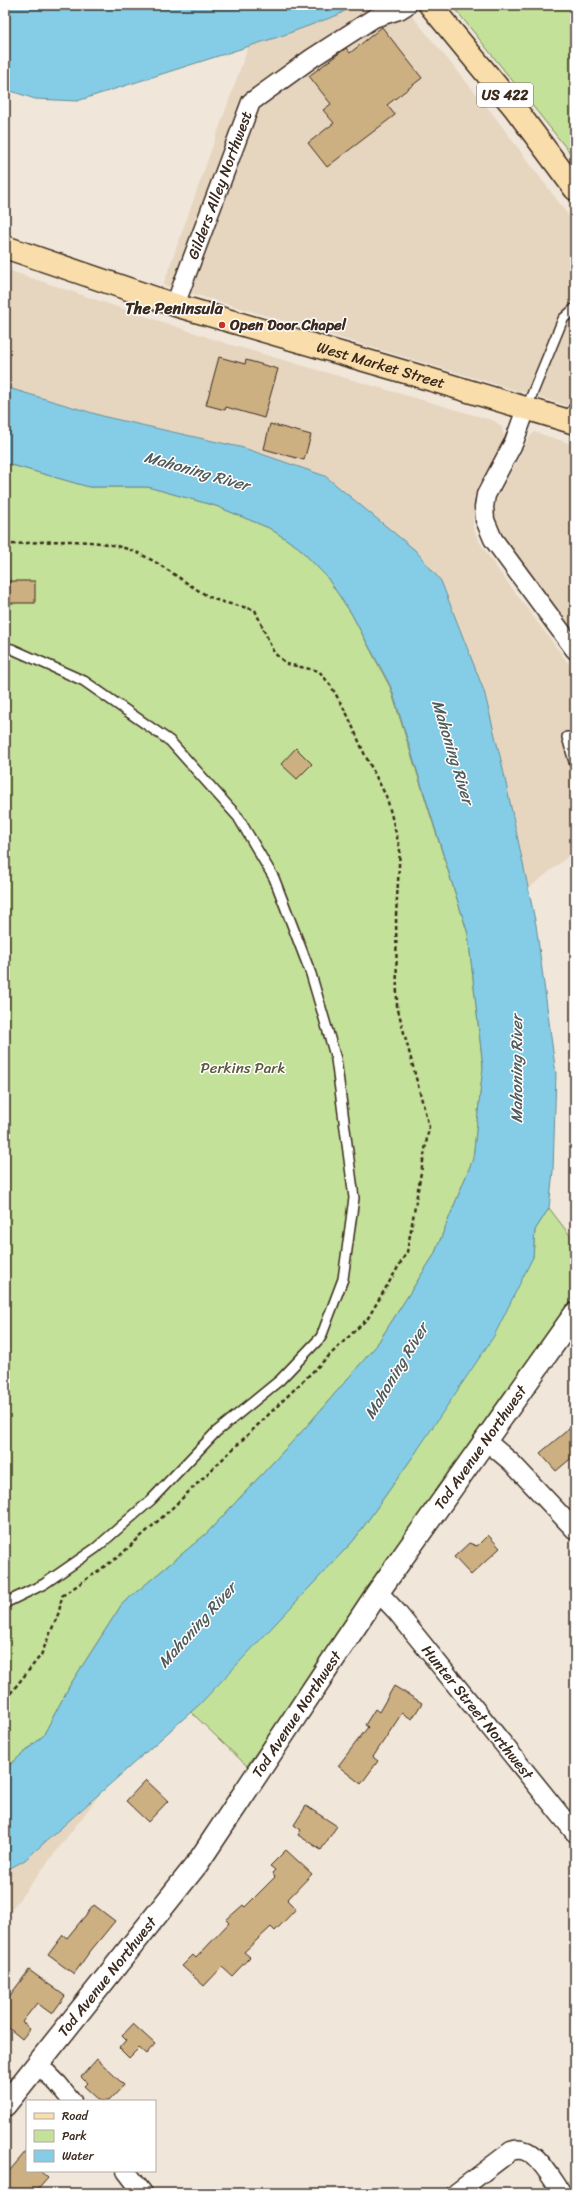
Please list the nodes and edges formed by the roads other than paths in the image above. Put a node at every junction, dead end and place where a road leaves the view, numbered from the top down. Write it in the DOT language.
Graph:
graph roads {
  1 [pos="407,5"];
  2 [pos="430,5"];
  3 [pos="575,189"];
  4 [pos="5,247"];
  5 [pos="175,305"];
  6 [pos="575,308"];
  7 [pos="526,409"];
  8 [pos="572,416"];
  9 [pos="5,648"];
  10 [pos="575,650"];
  11 [pos="575,738"];
  12 [pos="575,765"];
  13 [pos="575,1314"];
  14 [pos="486,1440"];
  15 [pos="575,1530"];
  16 [pos="378,1592"];
  17 [pos="5,1603"];
  18 [pos="575,1833"];
  19 [pos="38,2064"];
  20 [pos="71,2100"];
  21 [pos="5,2105"];
  22 [pos="127,2172"];
  23 [pos="143,2193"];
  24 [pos="456,2193"];
  25 [pos="562,2193"];
  1 -- 5 [label="street, Gilders Alley Northwest"];
  2 -- 3 [label="main road, US 422"];
  4 -- 5 [label="main road, West Market Street"];
  5 -- 7 [label="main road, West Market Street"];
  6 -- 7 [label="lane"];
  7 -- 8 [label="main road, West Market Street"];
  7 -- 10 [label="street"];
  9 -- 17 [label="lane"];
  11 -- 12 [label="lane"];
  13 -- 14 [label="main road, Tod Avenue Northwest"];
  14 -- 15 [label="street"];
  14 -- 16 [label="main road, Tod Avenue Northwest"];
  16 -- 18 [label="street, Hunter Street Northwest"];
  16 -- 19 [label="main road, Tod Avenue Northwest"];
  19 -- 20 [label="street"];
  19 -- 21 [label="main road, Tod Avenue Northwest"];
  22 -- 23 [label="street"];
  24 -- 25 [label="street"];
}
